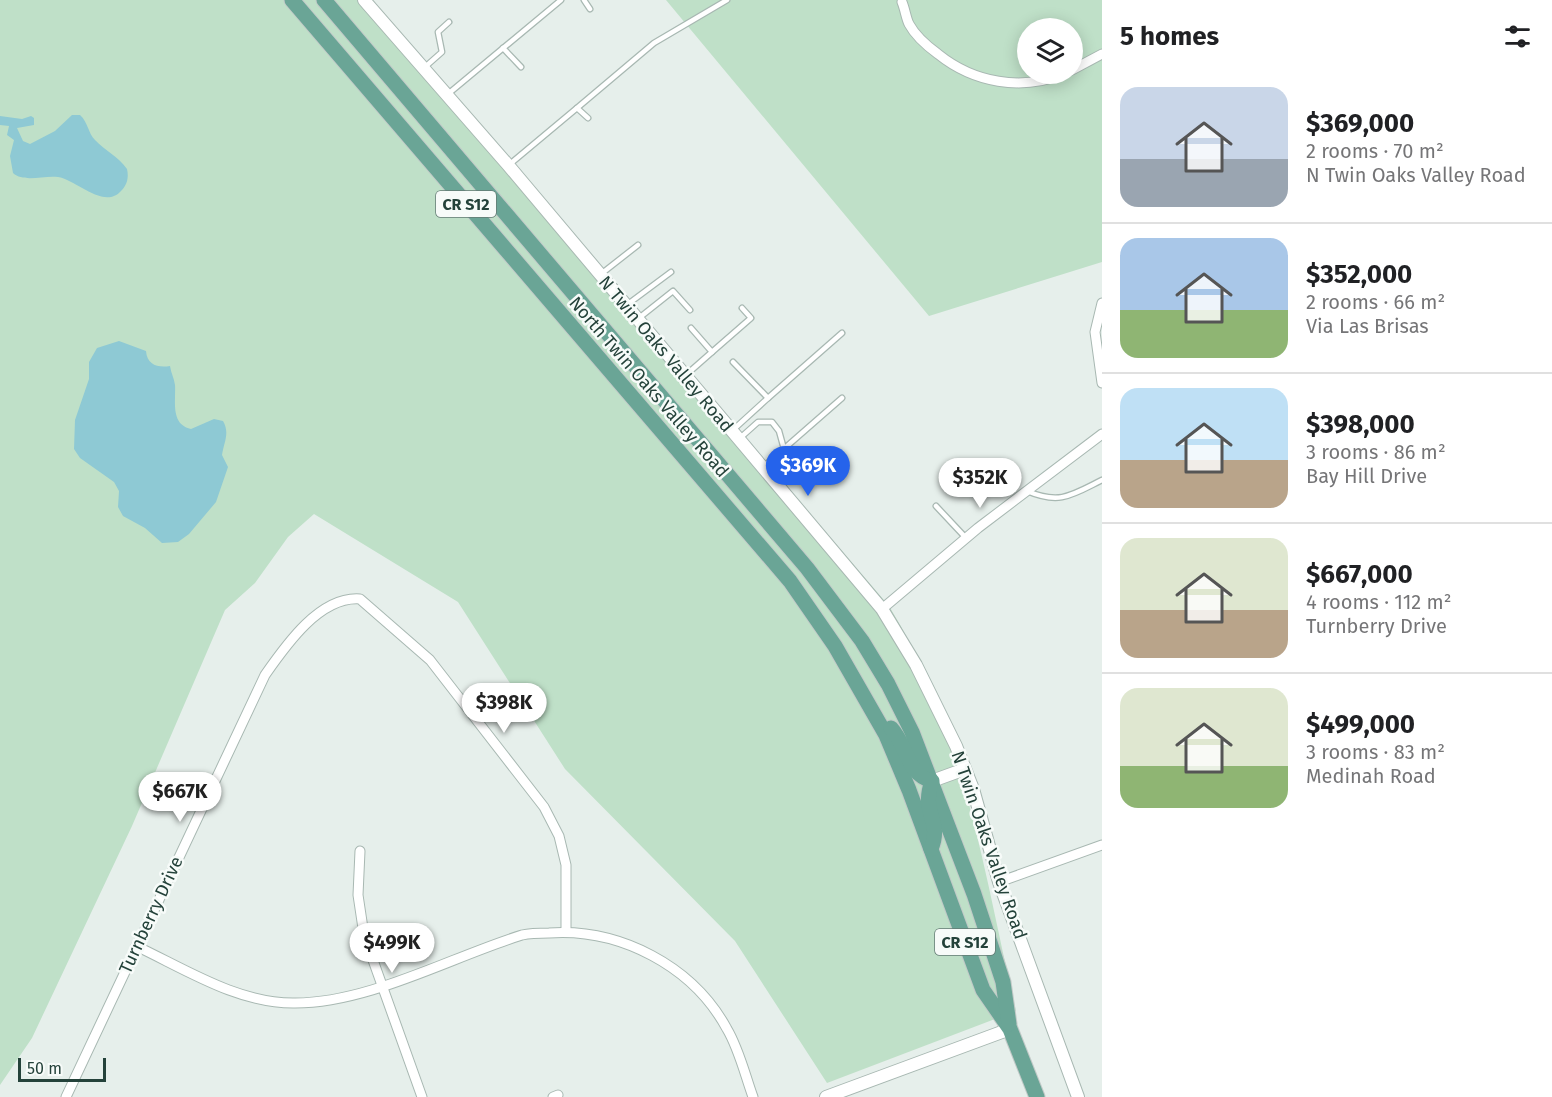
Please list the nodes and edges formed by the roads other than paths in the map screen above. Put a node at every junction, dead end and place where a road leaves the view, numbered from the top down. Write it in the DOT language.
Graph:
graph roads {
  1 [pos="292,0"];
  2 [pos="324,0"];
  3 [pos="364,0"];
  4 [pos="561,0"];
  5 [pos="584,0"];
  6 [pos="727,0"];
  7 [pos="902,2"];
  8 [pos="590,9"];
  9 [pos="449,22"];
  10 [pos="502,48"];
  11 [pos="1102,54"];
  12 [pos="1083,64"];
  13 [pos="521,67"];
  14 [pos="423,69"];
  15 [pos="1017,84"];
  16 [pos="446,95"];
  17 [pos="578,108"];
  18 [pos="588,118"];
  19 [pos="508,165"];
  20 [pos="638,245"];
  21 [pos="671,272"];
  22 [pos="599,275"];
  23 [pos="1102,303"];
  24 [pos="626,306"];
  25 [pos="742,308"];
  26 [pos="690,310"];
  27 [pos="637,320"];
  28 [pos="691,328"];
  29 [pos="842,333"];
  30 [pos="712,352"];
  31 [pos="733,362"];
  32 [pos="685,375"];
  33 [pos="1102,383"];
  34 [pos="768,398"];
  35 [pos="842,398"];
  36 [pos="1102,434"];
  37 [pos="735,435"];
  38 [pos="783,449"];
  39 [pos="763,467"];
  40 [pos="1102,480"];
  41 [pos="1027,491"];
  42 [pos="936,506"];
  43 [pos="966,538"];
  44 [pos="882,609"];
  45 [pos="870,706"];
  46 [pos="965,770"];
  47 [pos="932,782"];
  48 [pos="1102,845"];
  49 [pos="931,849"];
  50 [pos="360,851"];
  51 [pos="999,882"];
  52 [pos="566,932"];
  53 [pos="136,946"];
  54 [pos="381,985"];
  55 [pos="1010,1029"];
  56 [pos="66,1097"];
  57 [pos="422,1097"];
  58 [pos="753,1097"];
  59 [pos="826,1097"];
  60 [pos="1037,1097"];
  61 [pos="1078,1097"];
  1 -- 45 [label="main road, North Twin Oaks Valley Road / CR S12"];
  2 -- 47 [label="main road, North Twin Oaks Valley Road / CR S12"];
  3 -- 14 [label="street, N Twin Oaks Valley Road"];
  4 -- 10 [label="lane"];
  5 -- 8 [label="lane"];
  6 -- 17 [label="lane"];
  7 -- 15 [label="street"];
  9 -- 14 [label="lane"];
  10 -- 13 [label="lane"];
  10 -- 16 [label="lane"];
  11 -- 12 [label="street"];
  14 -- 16 [label="street, N Twin Oaks Valley Road"];
  16 -- 19 [label="street, N Twin Oaks Valley Road"];
  17 -- 18 [label="lane"];
  17 -- 19 [label="lane"];
  19 -- 22 [label="street, N Twin Oaks Valley Road"];
  20 -- 22 [label="lane"];
  21 -- 24 [label="lane"];
  22 -- 24 [label="street, N Twin Oaks Valley Road"];
  23 -- 33 [label="street"];
  24 -- 27 [label="street, N Twin Oaks Valley Road"];
  25 -- 30 [label="lane"];
  26 -- 27 [label="lane"];
  27 -- 32 [label="street, N Twin Oaks Valley Road"];
  28 -- 30 [label="lane"];
  29 -- 34 [label="lane"];
  30 -- 32 [label="lane"];
  31 -- 34 [label="lane"];
  32 -- 37 [label="street, N Twin Oaks Valley Road"];
  34 -- 37 [label="lane"];
  35 -- 38 [label="lane"];
  36 -- 41 [label="street"];
  37 -- 38 [label="lane"];
  37 -- 39 [label="street, N Twin Oaks Valley Road"];
  38 -- 39 [label="lane"];
  39 -- 44 [label="street, N Twin Oaks Valley Road"];
  40 -- 41 [label="lane"];
  41 -- 43 [label="street"];
  42 -- 43 [label="lane"];
  43 -- 44 [label="street"];
  44 -- 46 [label="street, N Twin Oaks Valley Road"];
  45 -- 47 [label="main road"];
  45 -- 49 [label="main road, North Twin Oaks Valley Road / CR S12"];
  46 -- 47 [label="street"];
  46 -- 51 [label="street, N Twin Oaks Valley Road"];
  47 -- 49 [label="main road"];
  47 -- 55 [label="main road, North Twin Oaks Valley Road / CR S12"];
  48 -- 51 [label="street"];
  49 -- 55 [label="main road, North Twin Oaks Valley Road / CR S12"];
  50 -- 54 [label="street"];
  51 -- 61 [label="street, N Twin Oaks Valley Road"];
  52 -- 53 [label="street, Turnberry Drive"];
  52 -- 54 [label="street"];
  52 -- 58 [label="street"];
  53 -- 54 [label="street"];
  53 -- 56 [label="street, Turnberry Drive"];
  54 -- 57 [label="street"];
  55 -- 59 [label="street"];
  55 -- 60 [label="main road, North Twin Oaks Valley Road / CR S12"];
}
